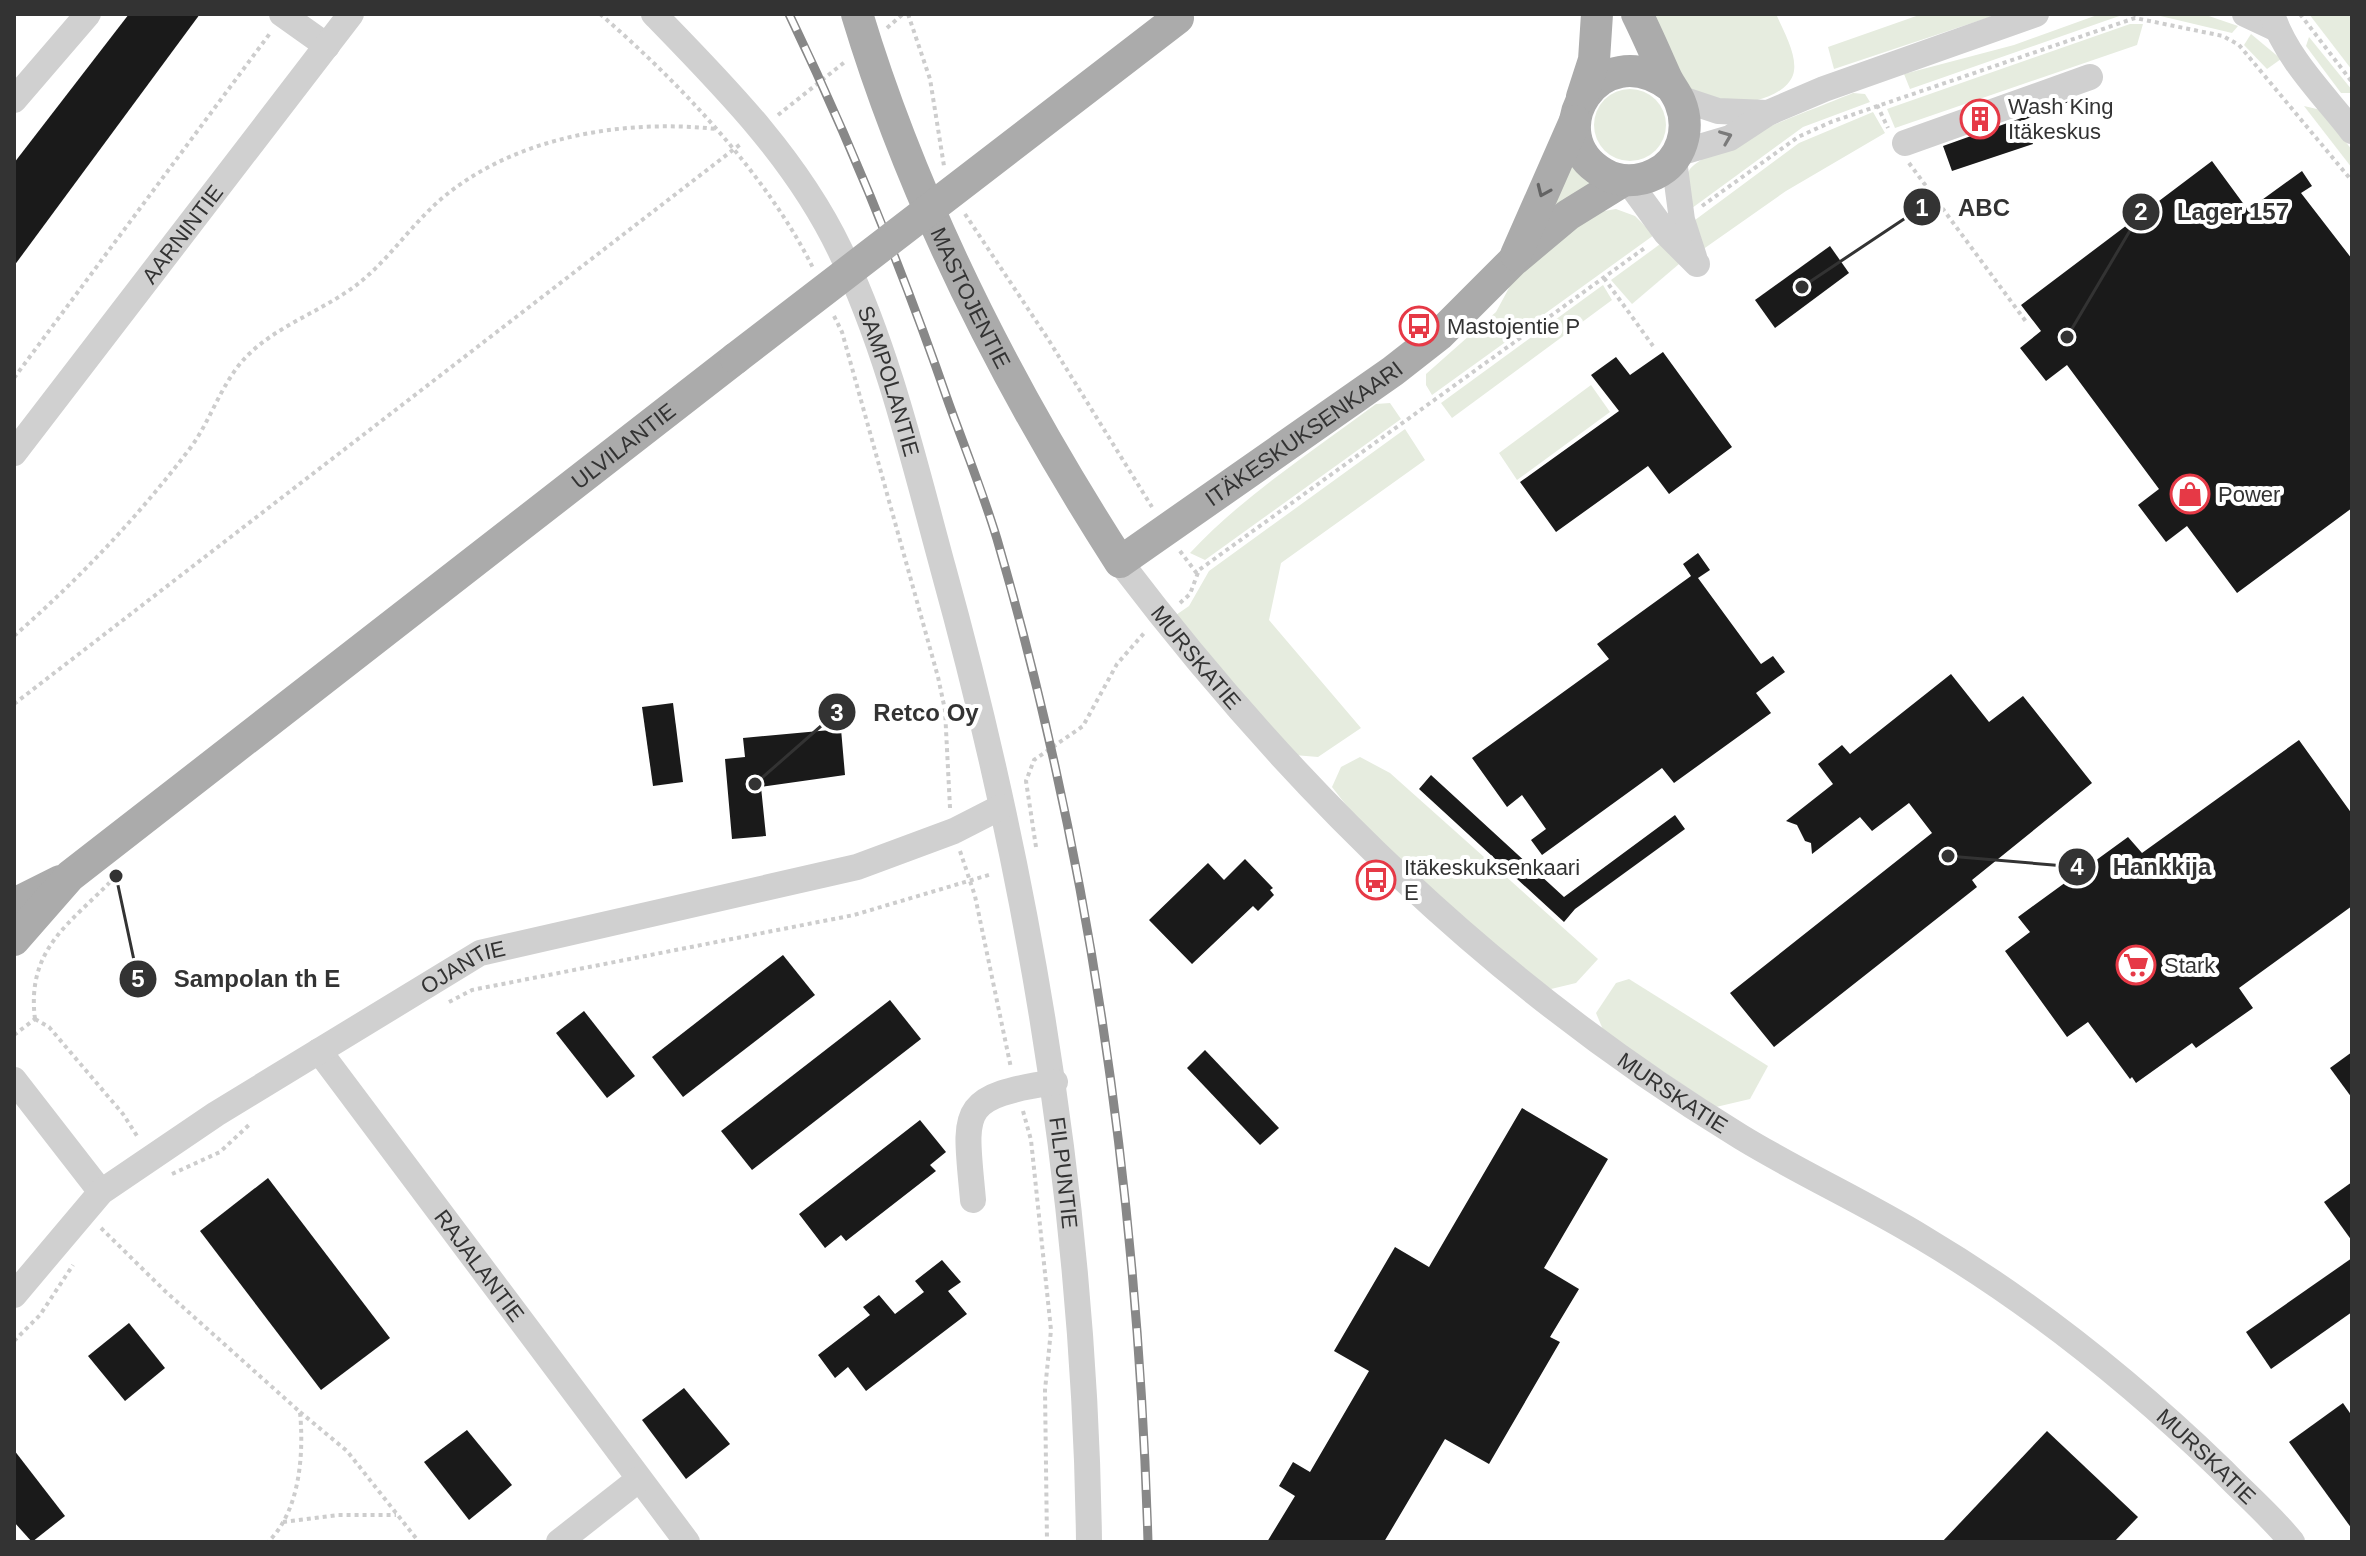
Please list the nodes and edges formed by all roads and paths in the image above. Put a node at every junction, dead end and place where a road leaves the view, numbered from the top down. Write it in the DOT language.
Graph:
graph roads {
  1 [pos="88,14"];
  2 [pos="283,14"];
  3 [pos="351,14"];
  4 [pos="600,14"];
  5 [pos="654,14"];
  6 [pos="857,14"];
  7 [pos="906,14"];
  8 [pos="1597,14"];
  9 [pos="1637,14"];
  10 [pos="2036,14"];
  11 [pos="2245,14"];
  12 [pos="2300,14"];
  13 [pos="1182,15"];
  14 [pos="2141,16"];
  15 [pos="2275,22"];
  16 [pos="866,45"];
  17 [pos="327,46"];
  18 [pos="2090,77"];
  19 [pos="2352,82"];
  20 [pos="1674,92"];
  21 [pos="14,100"];
  22 [pos="1877,105"];
  23 [pos="1578,109"];
  24 [pos="1768,113"];
  25 [pos="761,128"];
  26 [pos="717,130"];
  27 [pos="2352,131"];
  28 [pos="1899,143"];
  29 [pos="732,151"];
  30 [pos="1676,156"];
  31 [pos="947,175"];
  32 [pos="1626,181"];
  33 [pos="2352,181"];
  34 [pos="963,212"];
  35 [pos="1674,227"];
  36 [pos="1513,261"];
  37 [pos="817,277"];
  38 [pos="1604,278"];
  39 [pos="833,312"];
  40 [pos="2027,323"];
  41 [pos="1653,346"];
  42 [pos="14,378"];
  43 [pos="22,427"];
  44 [pos="14,453"];
  45 [pos="1167,532"];
  46 [pos="1120,562"];
  47 [pos="1198,575"];
  48 [pos="1162,618"];
  49 [pos="14,636"];
  50 [pos="14,704"];
  51 [pos="1001,807"];
  52 [pos="954,831"];
  53 [pos="1016,867"];
  54 [pos="70,876"];
  55 [pos="116,876"];
  56 [pos="969,881"];
  57 [pos="14,904"];
  58 [pos="14,940"];
  59 [pos="445,1005"];
  60 [pos="35,1019"];
  61 [pos="14,1035"];
  62 [pos="319,1051"];
  63 [pos="15,1078"];
  64 [pos="1055,1082"];
  65 [pos="1016,1088"];
  66 [pos="260,1114"];
  67 [pos="151,1158"];
  68 [pos="101,1192"];
  69 [pos="973,1200"];
  70 [pos="110,1218"];
  71 [pos="99,1226"];
  72 [pos="91,1239"];
  73 [pos="74,1264"];
  74 [pos="14,1295"];
  75 [pos="14,1341"];
  76 [pos="300,1412"];
  77 [pos="638,1480"];
  78 [pos="398,1515"];
  79 [pos="283,1522"];
  80 [pos="268,1542"];
  81 [pos="419,1542"];
  82 [pos="559,1542"];
  83 [pos="687,1542"];
  84 [pos="1047,1542"];
  85 [pos="1089,1542"];
  86 [pos="2292,1542"];
  1 -- 21 [label="street"];
  2 -- 17 [label="street"];
  2 -- 42 [label="path"];
  3 -- 17 [label="street, AARNINTIE"];
  4 -- 26 [label="path"];
  5 -- 25 [label="street, SAMPOLANTIE"];
  6 -- 16 [label="main road, MASTOJENTIE"];
  7 -- 16 [label="path"];
  7 -- 31 [label="path"];
  8 -- 23 [label="main road, ITÄKESKUKSENKAARI"];
  9 -- 20 [label="main road"];
  10 -- 24 [label="street"];
  11 -- 15 [label="street"];
  12 -- 19 [label="path"];
  13 -- 54 [label="main road, ULVILANTIE, bridge"];
  14 -- 22 [label="path"];
  14 -- 33 [label="path"];
  15 -- 27 [label="street"];
  16 -- 25 [label="path"];
  16 -- 46 [label="main road, MASTOJENTIE"];
  17 -- 43 [label="street, AARNINTIE"];
  18 -- 28 [label="street"];
  20 -- 23 [label="main road"];
  20 -- 24 [label="street"];
  20 -- 30 [label="main road"];
  22 -- 28 [label="path"];
  22 -- 35 [label="path"];
  23 -- 32 [label="main road"];
  23 -- 36 [label="main road, ITÄKESKUKSENKAARI, one-way"];
  30 -- 24 [label="street, one-way"];
  25 -- 29 [label="path"];
  25 -- 51 [label="street, SAMPOLANTIE"];
  26 -- 29 [label="path"];
  26 -- 49 [label="path"];
  28 -- 40 [label="path"];
  29 -- 37 [label="path"];
  29 -- 50 [label="path"];
  30 -- 32 [label="main road"];
  30 -- 35 [label="street"];
  32 -- 35 [label="street"];
  32 -- 36 [label="main road, ITÄKESKUKSENKAARI"];
  34 -- 45 [label="path"];
  35 -- 38 [label="path"];
  36 -- 45 [label="main road, ITÄKESKUKSENKAARI"];
  38 -- 41 [label="path"];
  38 -- 47 [label="path"];
  39 -- 52 [label="path"];
  43 -- 44 [label="street, AARNINTIE"];
  45 -- 46 [label="main road, ITÄKESKUKSENKAARI"];
  45 -- 47 [label="path"];
  46 -- 48 [label="street, MURSKATIE"];
  47 -- 48 [label="path"];
  48 -- 53 [label="path"];
  48 -- 86 [label="street, MURSKATIE"];
  51 -- 52 [label="street, OJANTIE"];
  51 -- 53 [label="street, FILPUNTIE"];
  52 -- 56 [label="path"];
  52 -- 62 [label="street, OJANTIE"];
  53 -- 56 [label="path"];
  53 -- 64 [label="street, FILPUNTIE"];
  54 -- 57 [label="main road, ULVILANTIE"];
  54 -- 58 [label="main road, ULVILANTIE"];
  55 -- 60 [label="path"];
  56 -- 59 [label="path"];
  56 -- 65 [label="path"];
  60 -- 61 [label="path"];
  60 -- 67 [label="path"];
  62 -- 67 [label="street, OJANTIE"];
  62 -- 77 [label="street, RAJALANTIE"];
  63 -- 68 [label="street"];
  64 -- 65 [label="street"];
  64 -- 85 [label="street, FILPUNTIE"];
  65 -- 69 [label="street"];
  65 -- 84 [label="path"];
  66 -- 67 [label="path"];
  67 -- 68 [label="street, OJANTIE"];
  68 -- 74 [label="street, OJANTIE"];
  70 -- 71 [label="path"];
  71 -- 72 [label="path"];
  71 -- 76 [label="path"];
  73 -- 75 [label="path"];
  76 -- 78 [label="path"];
  76 -- 79 [label="path"];
  77 -- 82 [label="street"];
  77 -- 83 [label="street, RAJALANTIE"];
  78 -- 79 [label="path"];
  78 -- 81 [label="path"];
  79 -- 80 [label="path"];
}
